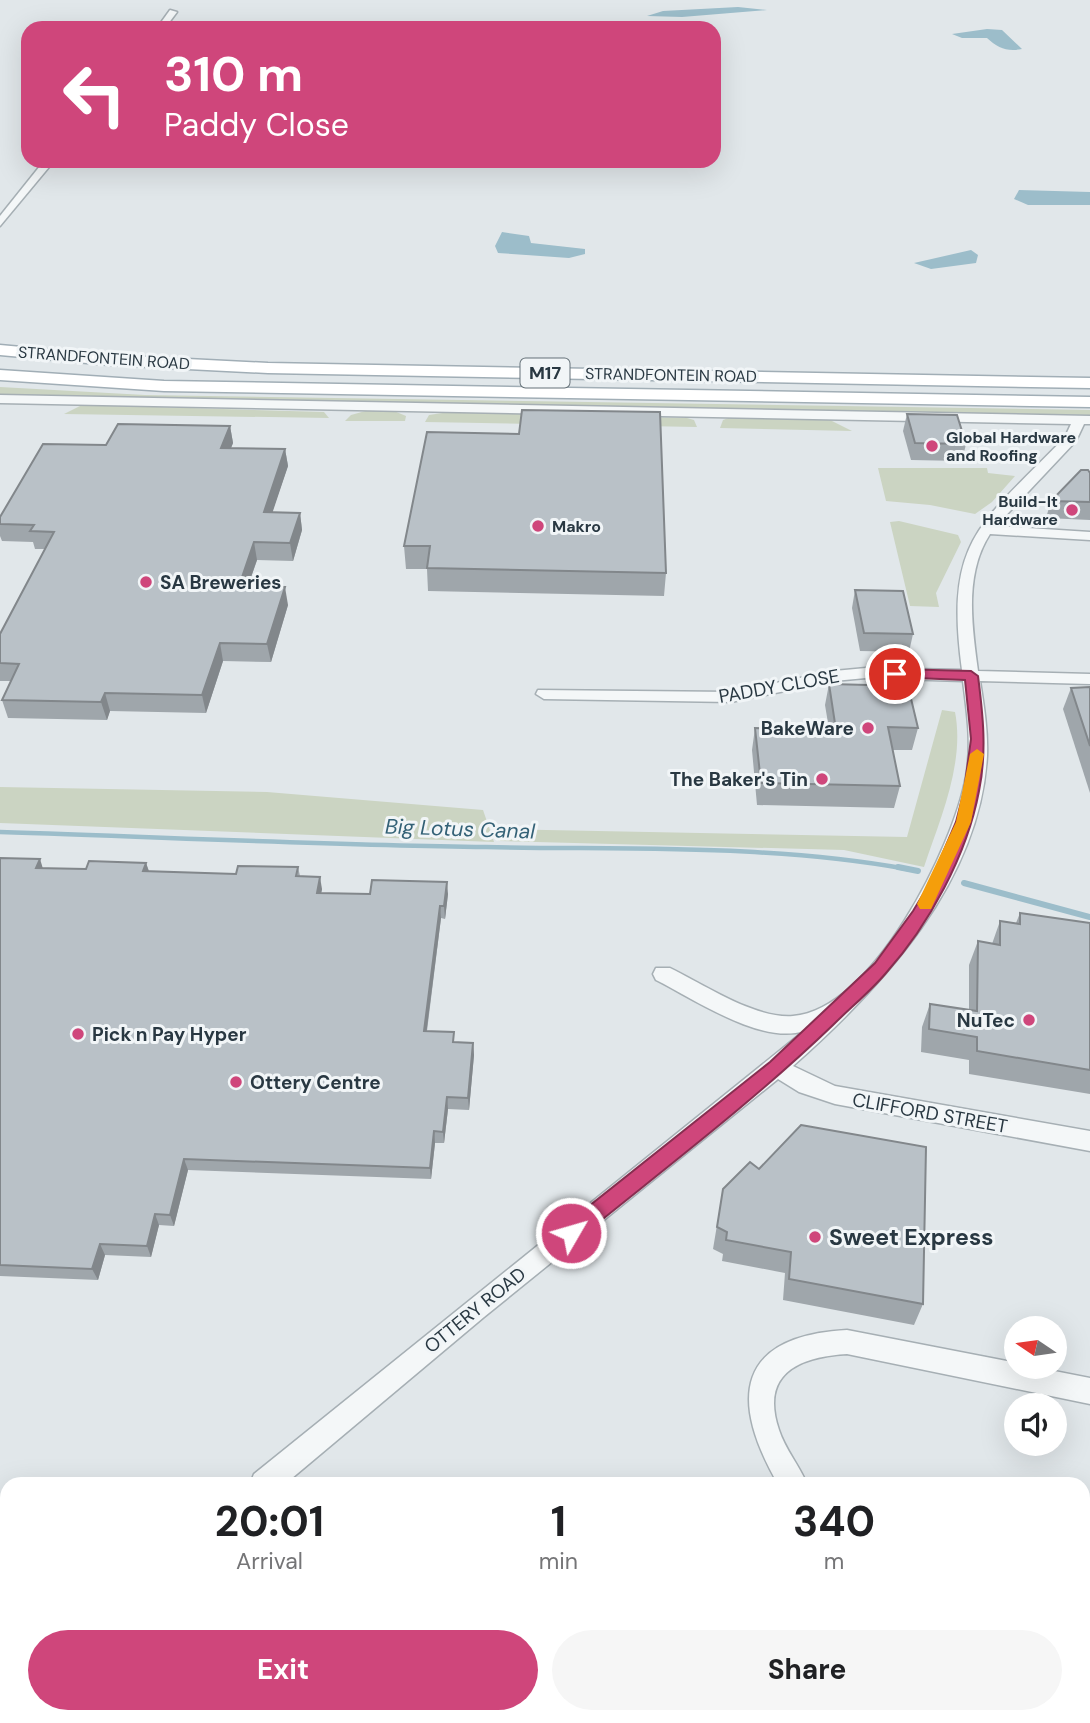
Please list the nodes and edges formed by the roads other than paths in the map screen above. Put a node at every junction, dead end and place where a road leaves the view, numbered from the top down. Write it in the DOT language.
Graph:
graph roads {
  1 [pos="173,12"];
  2 [pos="166,21"];
  3 [pos="44,168"];
  4 [pos="0,223"];
  5 [pos="0,350"];
  6 [pos="0,375"];
  7 [pos="1090,383"];
  8 [pos="0,399"];
  9 [pos="1090,402"];
  10 [pos="1085,420"];
  11 [pos="986,529"];
  12 [pos="1090,536"];
  13 [pos="971,676"];
  14 [pos="1090,679"];
  15 [pos="544,694"];
  16 [pos="663,974"];
  17 [pos="838,1011"];
  18 [pos="777,1067"];
  19 [pos="1090,1141"];
  20 [pos="1090,1391"];
  21 [pos="272,1477"];
  22 [pos="789,1477"];
  1 -- 2 [label="street"];
  3 -- 4 [label="street"];
  5 -- 7 [label="main road, STRANDFONTEIN ROAD / M17"];
  6 -- 9 [label="main road, STRANDFONTEIN ROAD / M17"];
  8 -- 10 [label="street, STRANDFONTEIN ROAD"];
  10 -- 11 [label="street, OTTERY ROAD"];
  11 -- 12 [label="street"];
  11 -- 13 [label="street, OTTERY ROAD"];
  13 -- 14 [label="street, PADDY CLOSE"];
  13 -- 15 [label="street, PADDY CLOSE"];
  13 -- 17 [label="street, OTTERY ROAD"];
  16 -- 17 [label="street"];
  17 -- 18 [label="street, OTTERY ROAD"];
  18 -- 19 [label="street, CLIFFORD STREET"];
  18 -- 21 [label="street, OTTERY ROAD"];
  20 -- 22 [label="street"];
}
